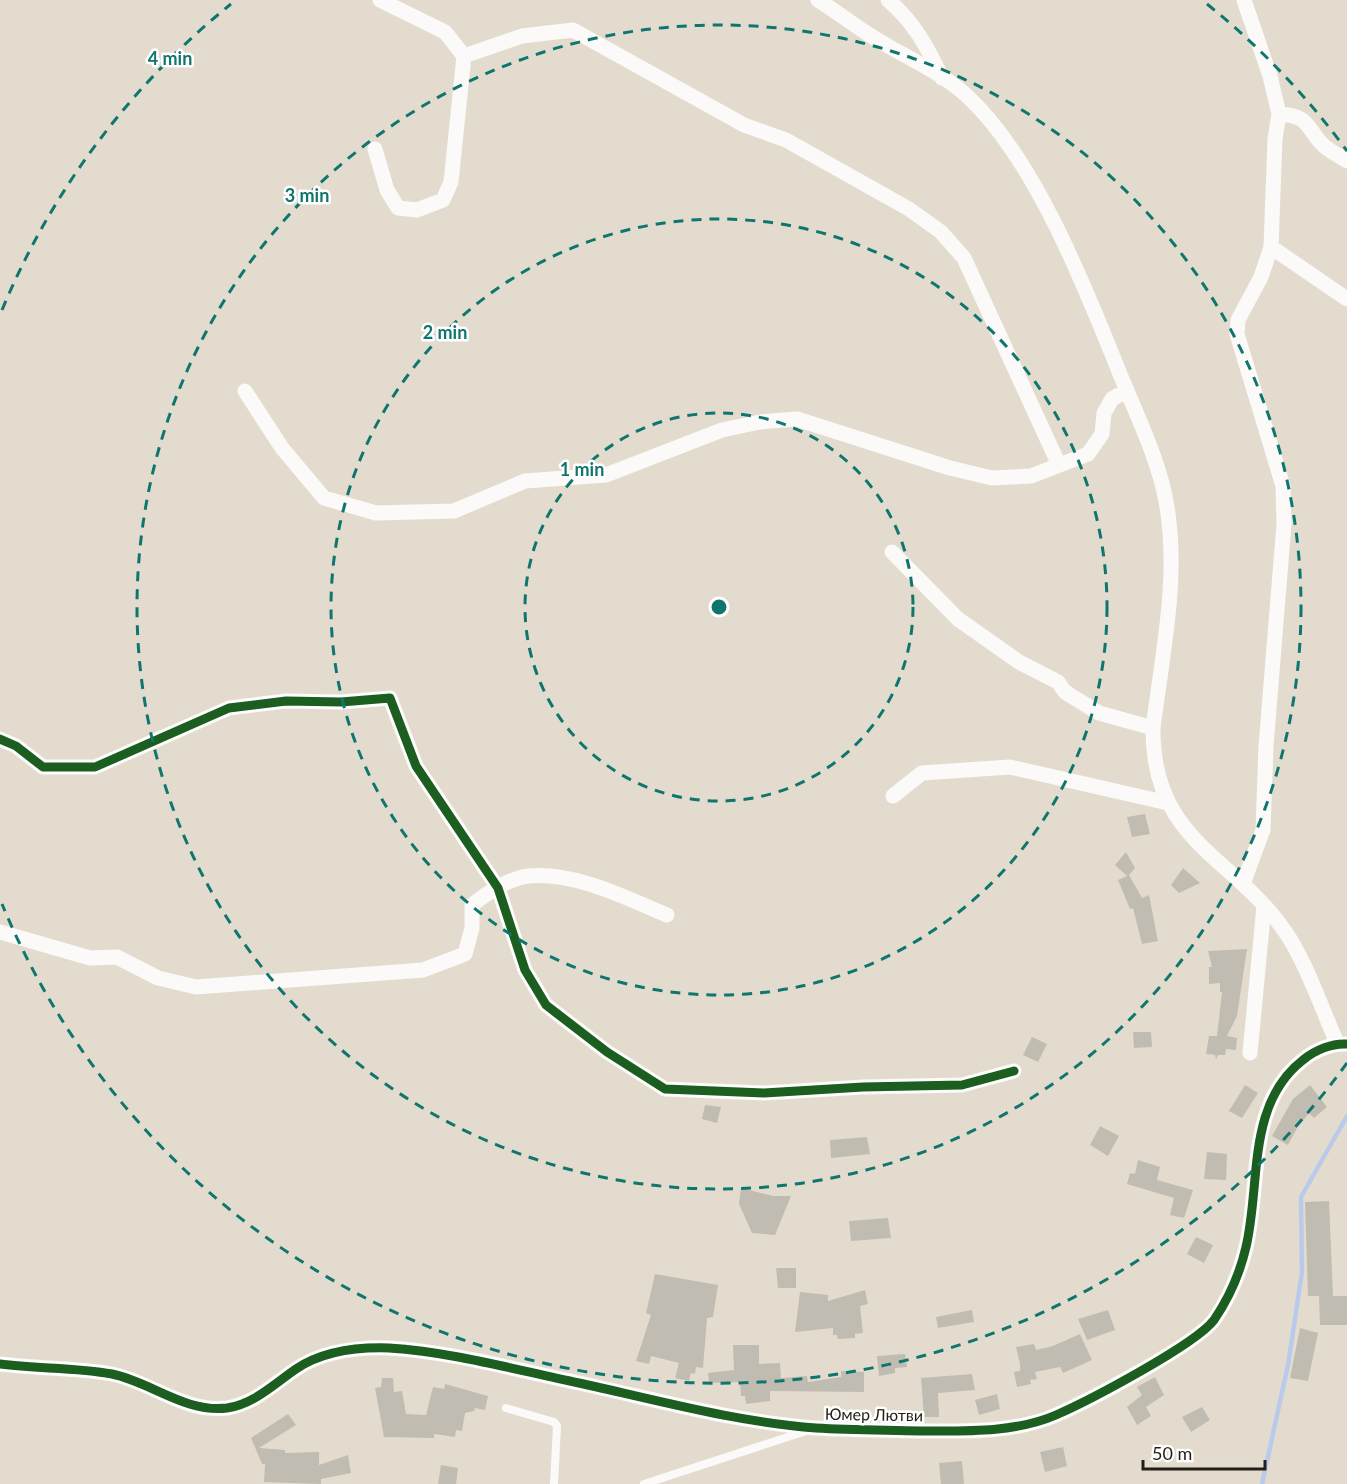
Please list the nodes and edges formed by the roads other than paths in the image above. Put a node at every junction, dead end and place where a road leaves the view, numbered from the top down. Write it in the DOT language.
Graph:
graph roads {
  1 [pos="380,0"];
  2 [pos="818,0"];
  3 [pos="888,0"];
  4 [pos="1244,0"];
  5 [pos="464,56"];
  6 [pos="942,78"];
  7 [pos="1279,114"];
  8 [pos="375,149"];
  9 [pos="1347,161"];
  10 [pos="1271,247"];
  11 [pos="1347,299"];
  12 [pos="1127,390"];
  13 [pos="245,391"];
  14 [pos="1059,465"];
  15 [pos="892,552"];
  16 [pos="1153,728"];
  17 [pos="0,739"];
  18 [pos="893,796"];
  19 [pos="1168,803"];
  20 [pos="1243,884"];
  21 [pos="498,888"];
  22 [pos="1264,906"];
  23 [pos="667,915"];
  24 [pos="0,932"];
  25 [pos="1342,1044"];
  26 [pos="1250,1053"];
  27 [pos="1014,1071"];
  28 [pos="0,1365"];
  29 [pos="506,1408"];
  30 [pos="816,1428"];
  31 [pos="554,1484"];
  32 [pos="644,1484"];
  1 -- 5 [label="street"];
  2 -- 6 [label="street"];
  3 -- 6 [label="street"];
  4 -- 7 [label="street"];
  5 -- 8 [label="street"];
  5 -- 14 [label="street"];
  6 -- 12 [label="street"];
  7 -- 9 [label="street"];
  7 -- 10 [label="street"];
  10 -- 11 [label="street"];
  10 -- 20 [label="street"];
  12 -- 14 [label="street"];
  12 -- 16 [label="street"];
  13 -- 14 [label="street"];
  15 -- 16 [label="street"];
  16 -- 19 [label="street"];
  17 -- 21 [label="street"];
  18 -- 19 [label="street"];
  19 -- 20 [label="street"];
  20 -- 22 [label="street"];
  21 -- 23 [label="street"];
  21 -- 24 [label="street"];
  21 -- 27 [label="street"];
  22 -- 25 [label="street"];
  22 -- 26 [label="street"];
  25 -- 30 [label="street, Юмер Лютви"];
  28 -- 30 [label="street, Юмер Лютви"];
  29 -- 31 [label="lane"];
  30 -- 32 [label="lane"];
}
